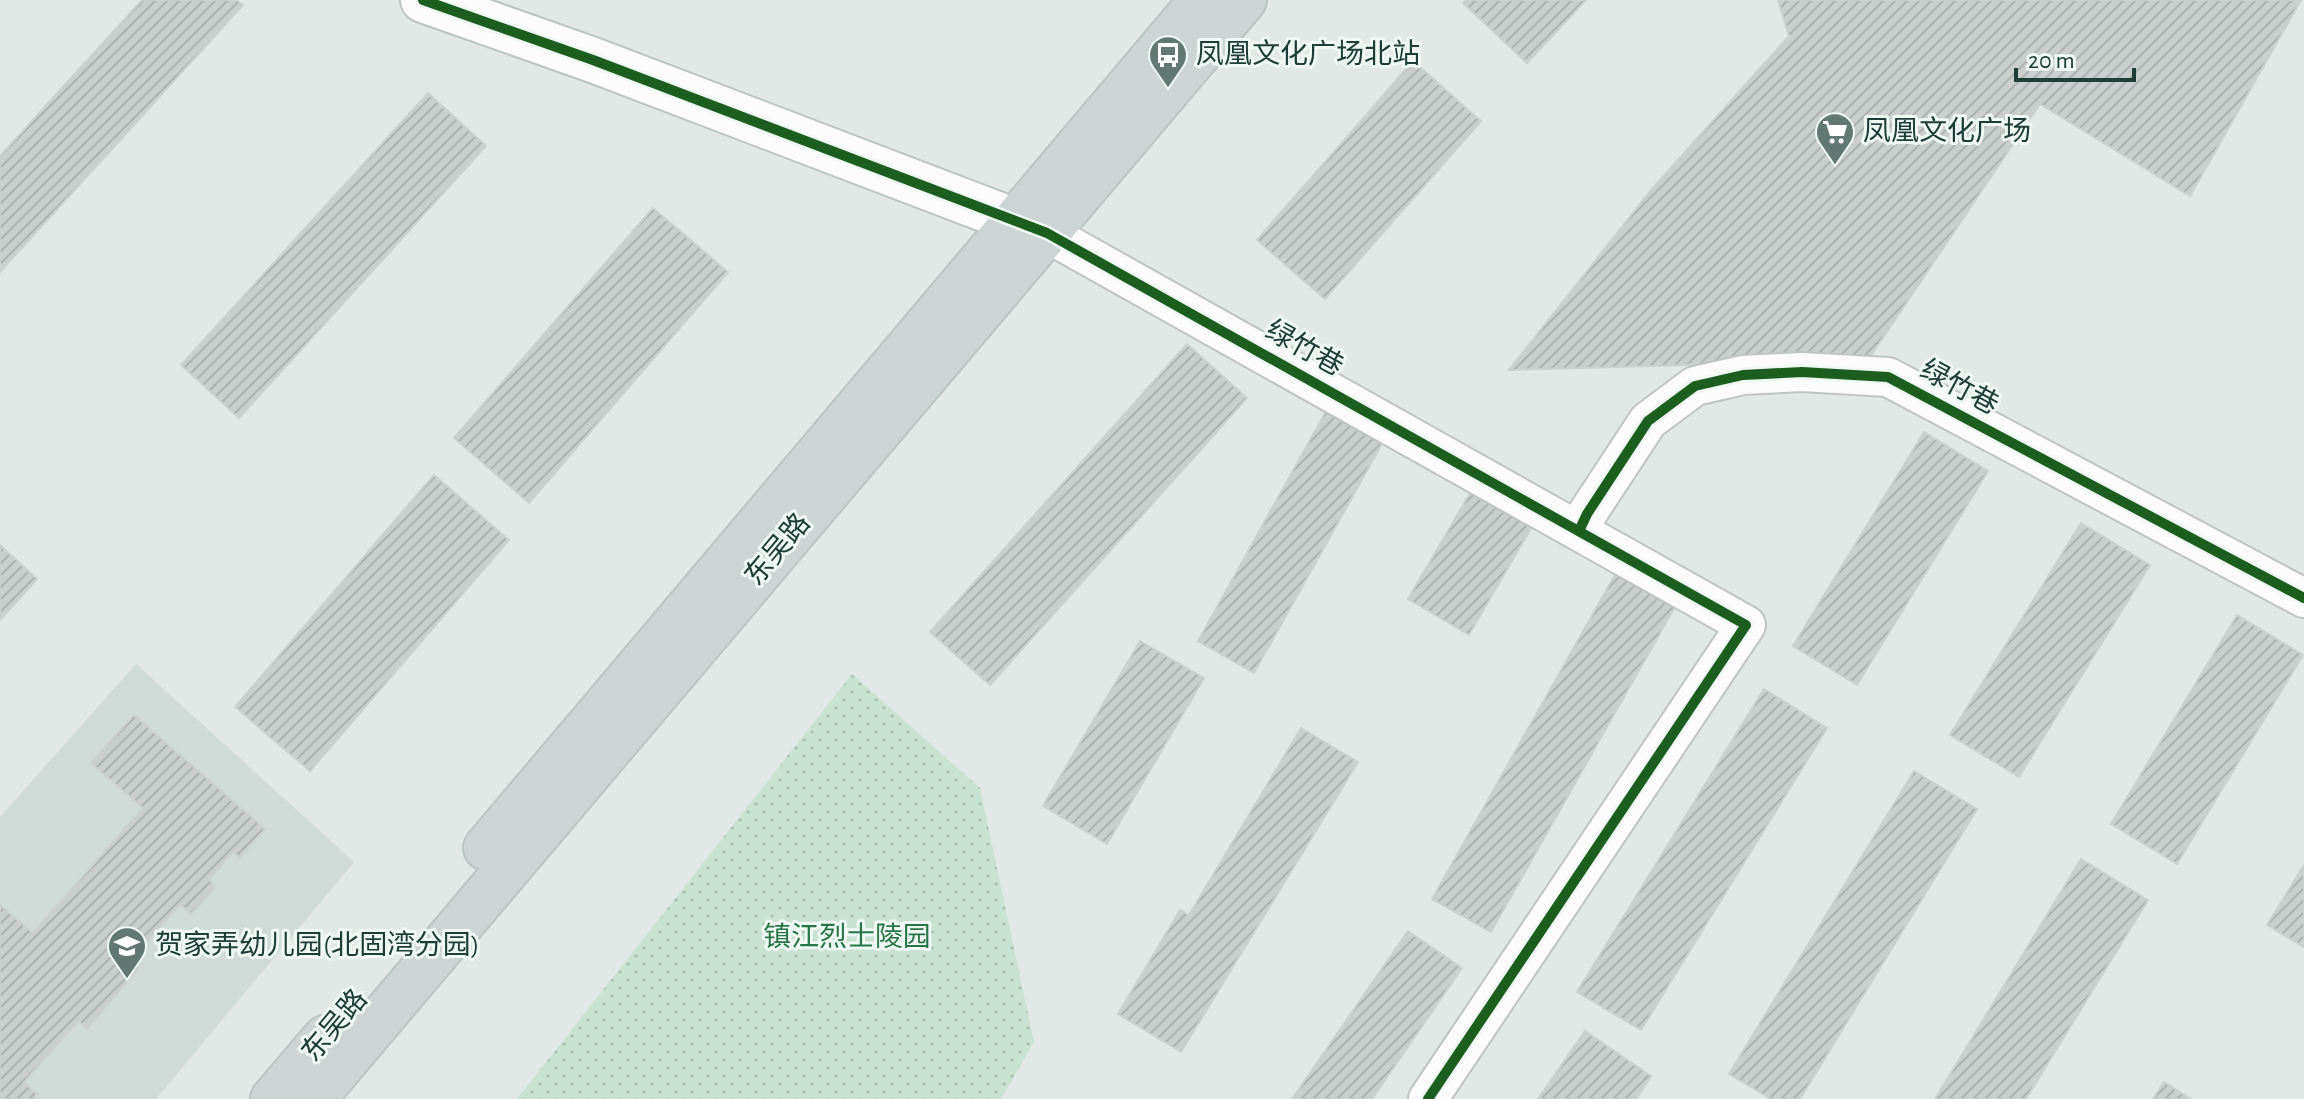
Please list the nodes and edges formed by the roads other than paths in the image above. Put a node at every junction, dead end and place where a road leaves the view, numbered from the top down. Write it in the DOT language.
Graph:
graph roads {
  1 [pos="423,0"];
  2 [pos="1202,0"];
  3 [pos="1244,0"];
  4 [pos="1031,227"];
  5 [pos="1579,531"];
  6 [pos="2304,598"];
  7 [pos="273,1099"];
  8 [pos="313,1099"];
  9 [pos="1428,1099"];
  1 -- 4 [label="street"];
  2 -- 4 [label="main road, 东吴路"];
  3 -- 4 [label="main road, 东吴路"];
  4 -- 5 [label="street, 绿竹巷"];
  4 -- 7 [label="main road, 东吴路"];
  4 -- 8 [label="main road, 东吴路"];
  5 -- 6 [label="street, 绿竹巷"];
  5 -- 9 [label="street, 绿竹巷"];
}
